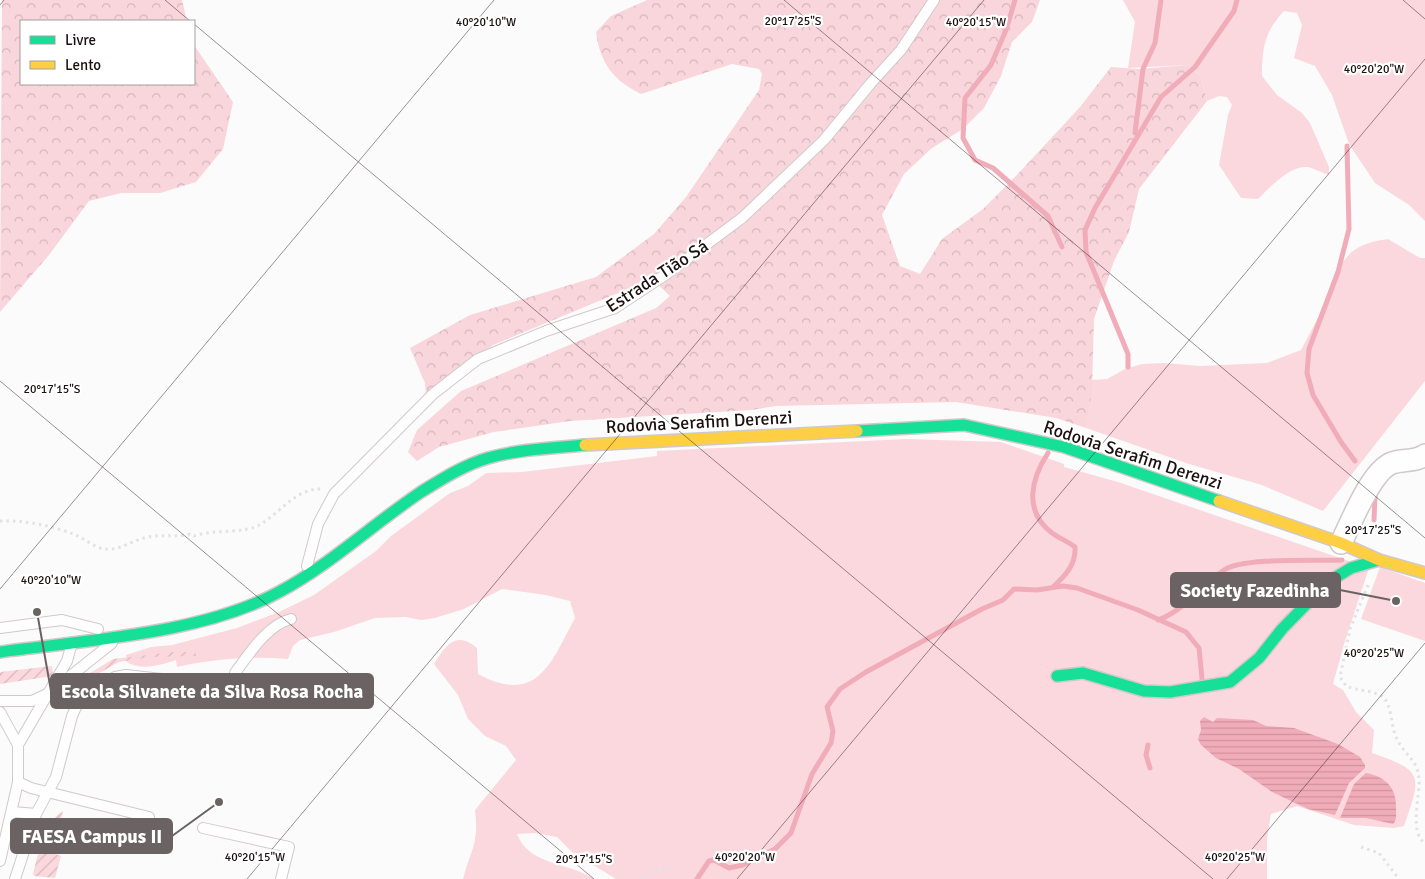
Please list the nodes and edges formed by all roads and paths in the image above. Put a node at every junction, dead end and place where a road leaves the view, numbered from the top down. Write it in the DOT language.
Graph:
graph roads {
  1 [pos="934,0"];
  2 [pos="1425,455"];
  3 [pos="334,494"];
  4 [pos="0,521"];
  5 [pos="1341,543"];
  6 [pos="1379,560"];
  7 [pos="1425,572"];
  8 [pos="304,577"];
  9 [pos="291,619"];
  10 [pos="70,621"];
  11 [pos="0,628"];
  12 [pos="120,634"];
  13 [pos="72,642"];
  14 [pos="0,652"];
  15 [pos="234,673"];
  16 [pos="1057,676"];
  17 [pos="188,682"];
  18 [pos="49,693"];
  19 [pos="0,702"];
  20 [pos="0,712"];
  21 [pos="18,745"];
  22 [pos="18,782"];
  23 [pos="50,792"];
  24 [pos="13,812"];
  25 [pos="36,814"];
  26 [pos="149,817"];
  27 [pos="203,828"];
  28 [pos="1425,843"];
  29 [pos="1361,847"];
  30 [pos="0,861"];
  31 [pos="670,867"];
  32 [pos="15,879"];
  33 [pos="281,879"];
  34 [pos="639,879"];
  35 [pos="1399,879"];
  1 -- 3 [label="lane, Estrada Tião Sá"];
  2 -- 5 [label="street"];
  3 -- 4 [label="path"];
  3 -- 8 [label="lane, Estrada Tião Sá"];
  5 -- 6 [label="main road, Rodovia Serafim Derenzi"];
  5 -- 8 [label="main road, Rodovia Serafim Derenzi"];
  6 -- 7 [label="main road, Rodovia Serafim Derenzi"];
  6 -- 16 [label="main road"];
  6 -- 28 [label="path"];
  8 -- 12 [label="main road, Rodovia Serafim Derenzi"];
  9 -- 15 [label="lane"];
  10 -- 11 [label="lane"];
  10 -- 12 [label="lane"];
  10 -- 13 [label="lane"];
  12 -- 13 [label="main road, Rodovia Serafim Derenzi"];
  12 -- 18 [label="lane"];
  13 -- 14 [label="main road, Rodovia Serafim Derenzi"];
  13 -- 18 [label="lane"];
  17 -- 23 [label="lane"];
  18 -- 19 [label="lane"];
  18 -- 21 [label="lane"];
  20 -- 21 [label="lane"];
  21 -- 22 [label="lane"];
  22 -- 23 [label="lane"];
  22 -- 24 [label="lane"];
  23 -- 25 [label="lane"];
  23 -- 26 [label="lane"];
  24 -- 25 [label="lane"];
  24 -- 30 [label="lane"];
  25 -- 32 [label="lane"];
  27 -- 33 [label="lane"];
  29 -- 35 [label="path"];
  31 -- 34 [label="path"];
}
